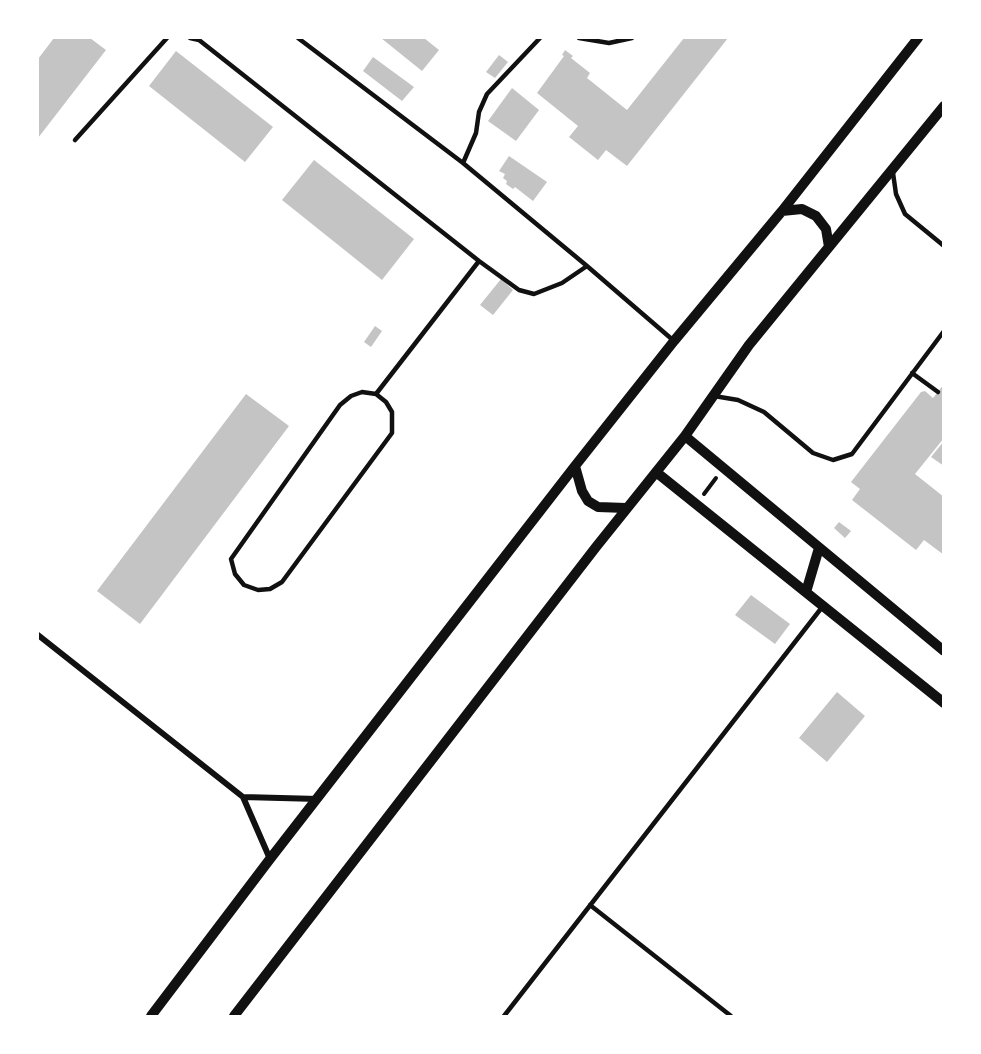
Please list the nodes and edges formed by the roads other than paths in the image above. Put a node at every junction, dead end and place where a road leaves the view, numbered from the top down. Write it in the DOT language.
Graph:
graph roads {
  1 [pos="167,38"];
  2 [pos="190,38"];
  3 [pos="298,38"];
  4 [pos="540,38"];
  5 [pos="579,38"];
  6 [pos="632,38"];
  7 [pos="918,38"];
  8 [pos="944,106"];
  9 [pos="75,140"];
  10 [pos="463,163"];
  11 [pos="892,170"];
  12 [pos="782,211"];
  13 [pos="944,246"];
  14 [pos="829,247"];
  15 [pos="479,261"];
  16 [pos="587,266"];
  17 [pos="944,332"];
  18 [pos="674,341"];
  19 [pos="912,373"];
  20 [pos="938,392"];
  21 [pos="376,394"];
  22 [pos="714,396"];
  23 [pos="685,436"];
  24 [pos="575,466"];
  25 [pos="656,472"];
  26 [pos="626,508"];
  27 [pos="819,548"];
  28 [pos="806,592"];
  29 [pos="823,606"];
  30 [pos="38,635"];
  31 [pos="944,651"];
  32 [pos="944,703"];
  33 [pos="243,797"];
  34 [pos="318,799"];
  35 [pos="270,859"];
  36 [pos="590,905"];
  37 [pos="151,1017"];
  38 [pos="234,1017"];
  39 [pos="504,1017"];
  40 [pos="731,1017"];
  1 -- 9 [label="lane"];
  2 -- 15 [label="lane"];
  3 -- 10 [label="lane"];
  4 -- 10 [label="lane"];
  5 -- 6 [label="lane"];
  7 -- 12 [label="street"];
  8 -- 11 [label="street"];
  10 -- 16 [label="lane"];
  11 -- 13 [label="lane"];
  11 -- 14 [label="street"];
  12 -- 14 [label="street"];
  12 -- 18 [label="street"];
  14 -- 22 [label="street"];
  15 -- 16 [label="lane"];
  15 -- 21 [label="lane"];
  16 -- 18 [label="lane"];
  17 -- 19 [label="lane"];
  18 -- 24 [label="street"];
  19 -- 20 [label="lane"];
  19 -- 22 [label="lane"];
  21 -- 21 [label="lane"];
  22 -- 23 [label="street"];
  23 -- 25 [label="street"];
  23 -- 27 [label="street"];
  24 -- 26 [label="street"];
  24 -- 34 [label="street"];
  25 -- 26 [label="street"];
  25 -- 28 [label="street"];
  26 -- 38 [label="street"];
  27 -- 28 [label="street"];
  27 -- 31 [label="street"];
  28 -- 29 [label="street"];
  29 -- 32 [label="street"];
  29 -- 36 [label="lane"];
  30 -- 33 [label="street"];
  33 -- 34 [label="street"];
  33 -- 35 [label="street"];
  34 -- 35 [label="street"];
  35 -- 37 [label="street"];
  36 -- 39 [label="lane"];
  36 -- 40 [label="lane"];
}
